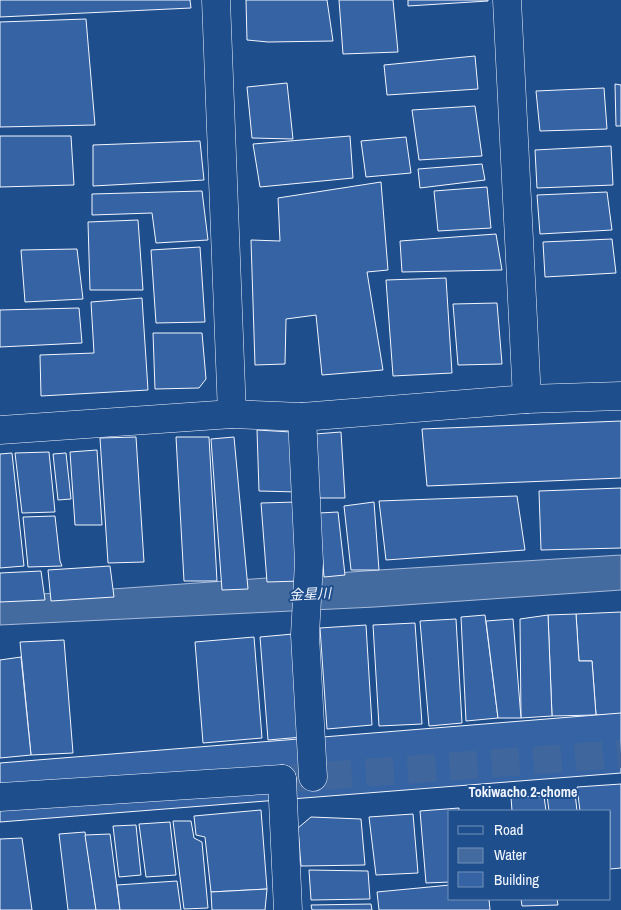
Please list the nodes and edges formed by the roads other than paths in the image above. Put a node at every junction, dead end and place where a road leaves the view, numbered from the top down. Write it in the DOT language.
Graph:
graph roads {
  1 [pos="216,0"];
  2 [pos="507,0"];
  3 [pos="621,396"];
  4 [pos="527,399"];
  5 [pos="232,414"];
  6 [pos="302,417"];
  7 [pos="0,430"];
  8 [pos="313,777"];
  9 [pos="0,797"];
  10 [pos="288,910"];
  1 -- 5 [label="street"];
  2 -- 4 [label="street"];
  3 -- 4 [label="street"];
  4 -- 6 [label="street"];
  5 -- 6 [label="street"];
  5 -- 7 [label="street"];
  6 -- 8 [label="street"];
  9 -- 10 [label="street"];
}
